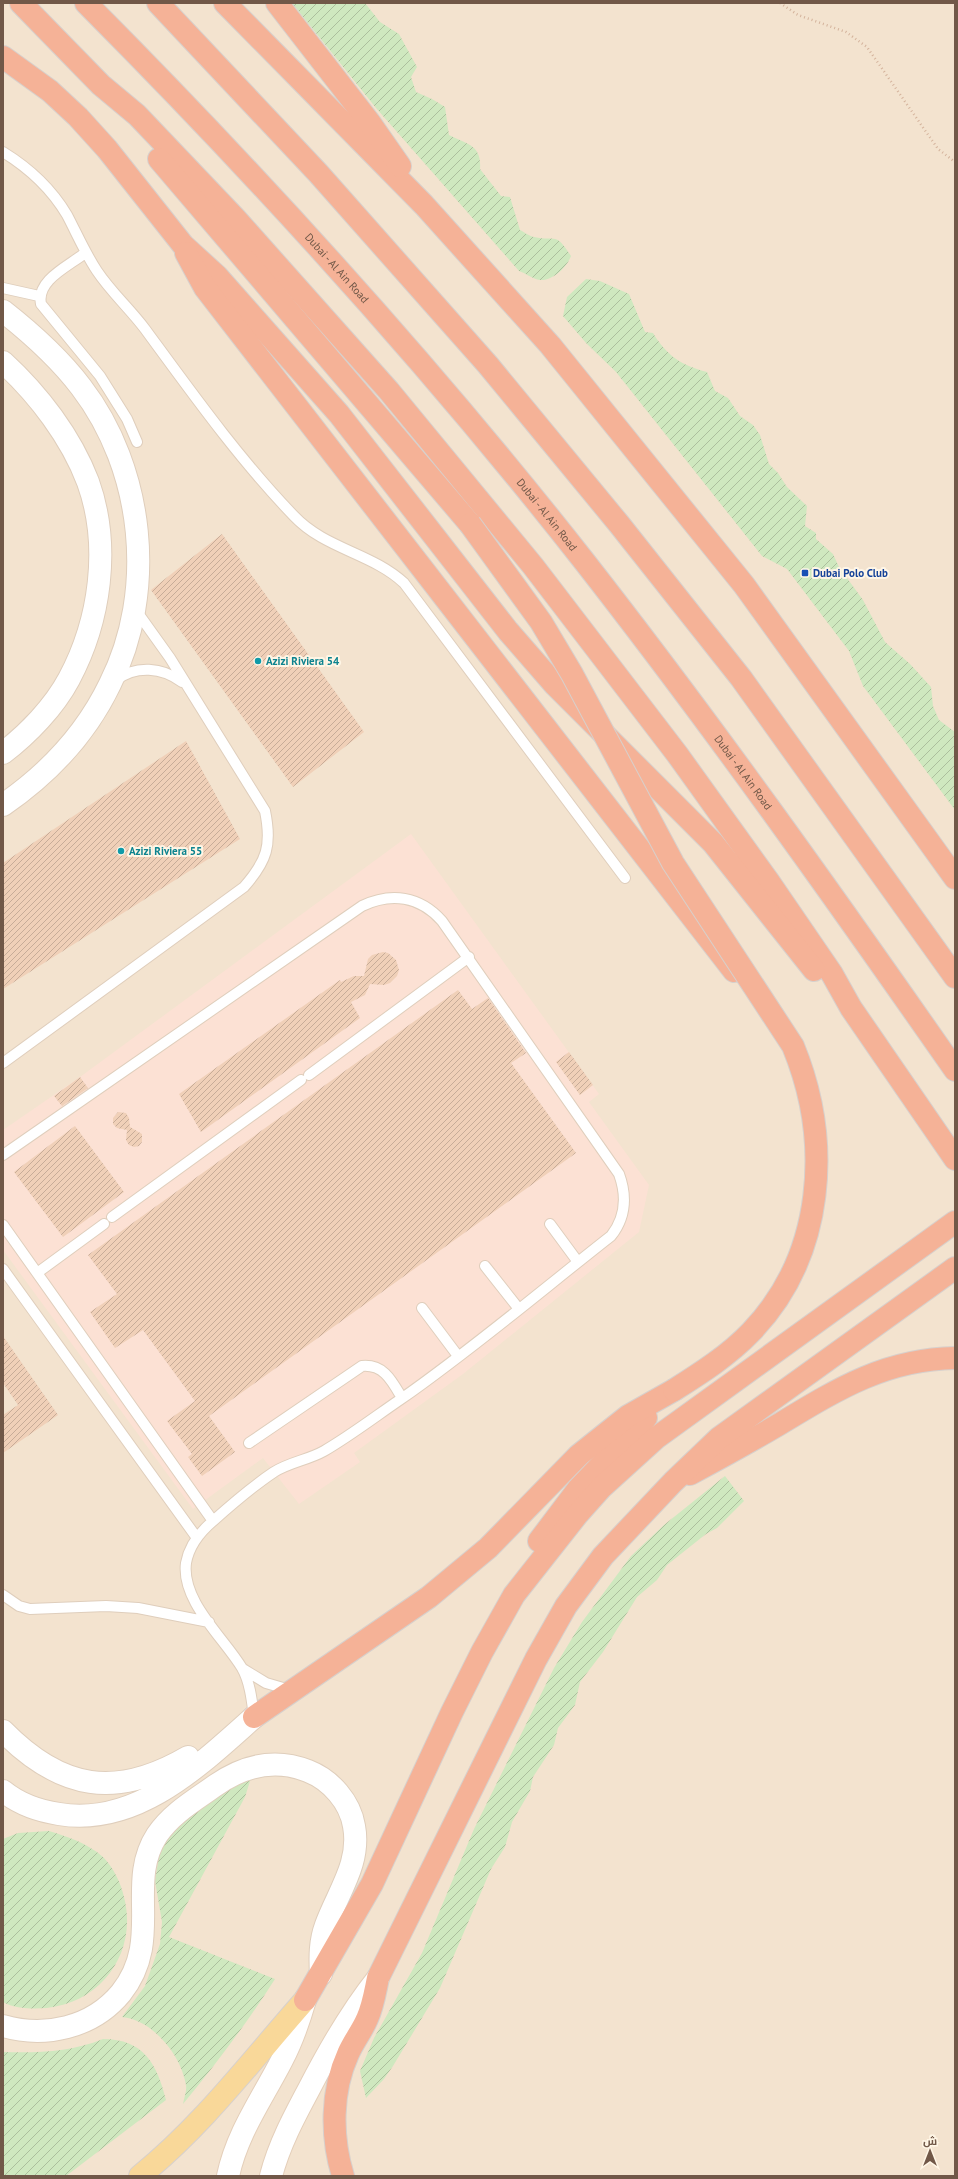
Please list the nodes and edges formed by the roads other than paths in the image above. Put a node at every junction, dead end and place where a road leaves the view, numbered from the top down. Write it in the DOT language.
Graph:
graph roads {
  1 [pos="21,3"];
  2 [pos="86,3"];
  3 [pos="158,3"];
  4 [pos="224,3"];
  5 [pos="277,3"];
  6 [pos="3,57"];
  7 [pos="101,85"];
  8 [pos="3,152"];
  9 [pos="424,205"];
  10 [pos="183,245"];
  11 [pos="86,253"];
  12 [pos="3,288"];
  13 [pos="39,296"];
  14 [pos="3,311"];
  15 [pos="3,362"];
  16 [pos="137,442"];
  17 [pos="134,608"];
  18 [pos="111,684"];
  19 [pos="185,684"];
  20 [pos="3,753"];
  21 [pos="3,805"];
  22 [pos="625,878"];
  23 [pos="955,878"];
  24 [pos="469,957"];
  25 [pos="955,976"];
  26 [pos="763,1001"];
  27 [pos="851,1008"];
  28 [pos="3,1063"];
  29 [pos="955,1070"];
  30 [pos="3,1155"];
  31 [pos="955,1159"];
  32 [pos="112,1217"];
  33 [pos="955,1222"];
  34 [pos="104,1224"];
  35 [pos="550,1224"];
  36 [pos="3,1225"];
  37 [pos="578,1262"];
  38 [pos="486,1266"];
  39 [pos="3,1269"];
  40 [pos="953,1270"];
  41 [pos="37,1273"];
  42 [pos="422,1308"];
  43 [pos="519,1309"];
  44 [pos="458,1356"];
  45 [pos="955,1358"];
  46 [pos="674,1390"];
  47 [pos="402,1398"];
  48 [pos="250,1443"];
  49 [pos="673,1482"];
  50 [pos="212,1521"];
  51 [pos="197,1538"];
  52 [pos="514,1594"];
  53 [pos="3,1595"];
  54 [pos="209,1622"];
  55 [pos="243,1669"];
  56 [pos="292,1691"];
  57 [pos="254,1717"];
  58 [pos="3,1731"];
  59 [pos="3,1791"];
  60 [pos="321,1974"];
  61 [pos="378,1978"];
  62 [pos="305,2000"];
  63 [pos="3,2026"];
  64 [pos="140,2176"];
  65 [pos="228,2176"];
  66 [pos="271,2176"];
  67 [pos="343,2176"];
  1 -- 7 [label="highway"];
  2 -- 29 [label="highway, Dubai - Al Ain Road"];
  3 -- 25 [label="highway"];
  4 -- 9 [label="highway"];
  5 -- 9 [label="highway"];
  6 -- 10 [label="highway"];
  7 -- 26 [label="highway, bridge"];
  7 -- 27 [label="highway"];
  8 -- 11 [label="lane"];
  9 -- 23 [label="highway"];
  10 -- 26 [label="highway, bridge"];
  10 -- 27 [label="highway"];
  11 -- 13 [label="lane"];
  11 -- 22 [label="lane"];
  12 -- 13 [label="lane"];
  13 -- 16 [label="lane"];
  14 -- 17 [label="street"];
  15 -- 20 [label="street"];
  17 -- 18 [label="street"];
  17 -- 19 [label="lane"];
  18 -- 19 [label="lane"];
  18 -- 21 [label="street"];
  19 -- 28 [label="lane"];
  24 -- 30 [label="lane"];
  24 -- 32 [label="lane"];
  24 -- 37 [label="lane"];
  26 -- 46 [label="highway, bridge"];
  27 -- 31 [label="highway"];
  33 -- 52 [label="highway"];
  34 -- 41 [label="lane"];
  35 -- 37 [label="lane"];
  36 -- 41 [label="lane"];
  37 -- 43 [label="lane"];
  38 -- 43 [label="lane"];
  39 -- 51 [label="lane"];
  40 -- 49 [label="highway"];
  41 -- 50 [label="lane"];
  42 -- 44 [label="lane"];
  43 -- 44 [label="lane"];
  44 -- 47 [label="lane"];
  45 -- 49 [label="highway"];
  46 -- 52 [label="highway"];
  46 -- 56 [label="highway"];
  47 -- 48 [label="lane"];
  47 -- 50 [label="lane"];
  49 -- 61 [label="highway"];
  50 -- 51 [label="lane"];
  51 -- 54 [label="lane"];
  52 -- 60 [label="highway"];
  53 -- 54 [label="lane"];
  54 -- 55 [label="lane"];
  55 -- 56 [label="lane"];
  55 -- 57 [label="lane"];
  56 -- 57 [label="highway"];
  57 -- 58 [label="street"];
  57 -- 59 [label="street"];
  60 -- 62 [label="highway"];
  60 -- 63 [label="street"];
  61 -- 66 [label="street"];
  61 -- 67 [label="highway"];
  62 -- 64 [label="main road"];
  62 -- 65 [label="street"];
}
